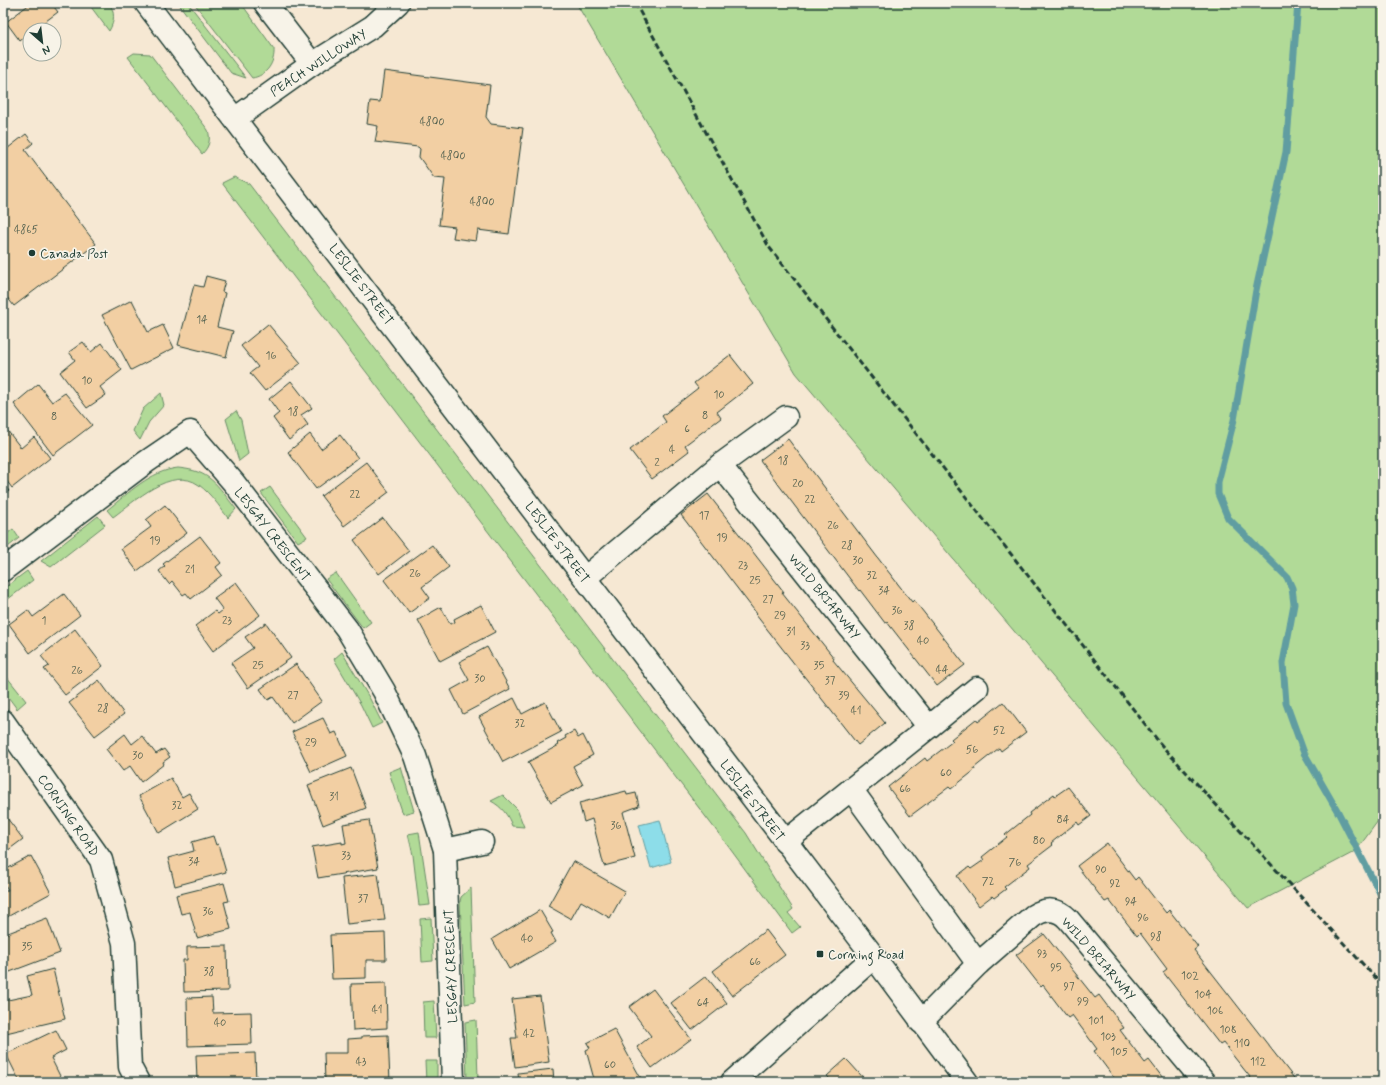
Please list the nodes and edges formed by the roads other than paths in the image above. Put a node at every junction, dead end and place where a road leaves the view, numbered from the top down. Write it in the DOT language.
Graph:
graph roads {
  1 [pos="146,3"];
  2 [pos="265,3"];
  3 [pos="398,3"];
  4 [pos="312,64"];
  5 [pos="236,118"];
  6 [pos="786,417"];
  7 [pos="720,465"];
  8 [pos="3,570"];
  9 [pos="585,578"];
  10 [pos="977,688"];
  11 [pos="3,722"];
  12 [pos="929,727"];
  13 [pos="851,789"];
  14 [pos="482,842"];
  15 [pos="785,842"];
  16 [pos="445,850"];
  17 [pos="874,957"];
  18 [pos="978,964"];
  19 [pos="922,1022"];
  20 [pos="138,1082"];
  21 [pos="453,1082"];
  22 [pos="732,1082"];
  23 [pos="967,1082"];
  24 [pos="1204,1082"];
  1 -- 5 [label="street, LESLIE STREET"];
  2 -- 4 [label="street"];
  3 -- 4 [label="street, PEACH WILLOWAY"];
  4 -- 5 [label="street, PEACH WILLOWAY"];
  5 -- 9 [label="street, LESLIE STREET"];
  6 -- 7 [label="street"];
  7 -- 9 [label="street"];
  7 -- 12 [label="street, WILD BRIARWAY"];
  8 -- 16 [label="street, LESGAY CRESCENT"];
  9 -- 15 [label="street, LESLIE STREET"];
  10 -- 12 [label="street"];
  11 -- 20 [label="street, CORNING ROAD"];
  12 -- 13 [label="street"];
  13 -- 15 [label="street"];
  13 -- 18 [label="street"];
  14 -- 16 [label="street"];
  15 -- 17 [label="street, LESLIE STREET"];
  16 -- 21 [label="street, LESGAY CRESCENT"];
  17 -- 19 [label="street, LESLIE STREET"];
  17 -- 22 [label="street"];
  18 -- 19 [label="street, WILD BRIARWAY"];
  18 -- 24 [label="street, WILD BRIARWAY"];
  19 -- 23 [label="street, LESLIE STREET"];
}
